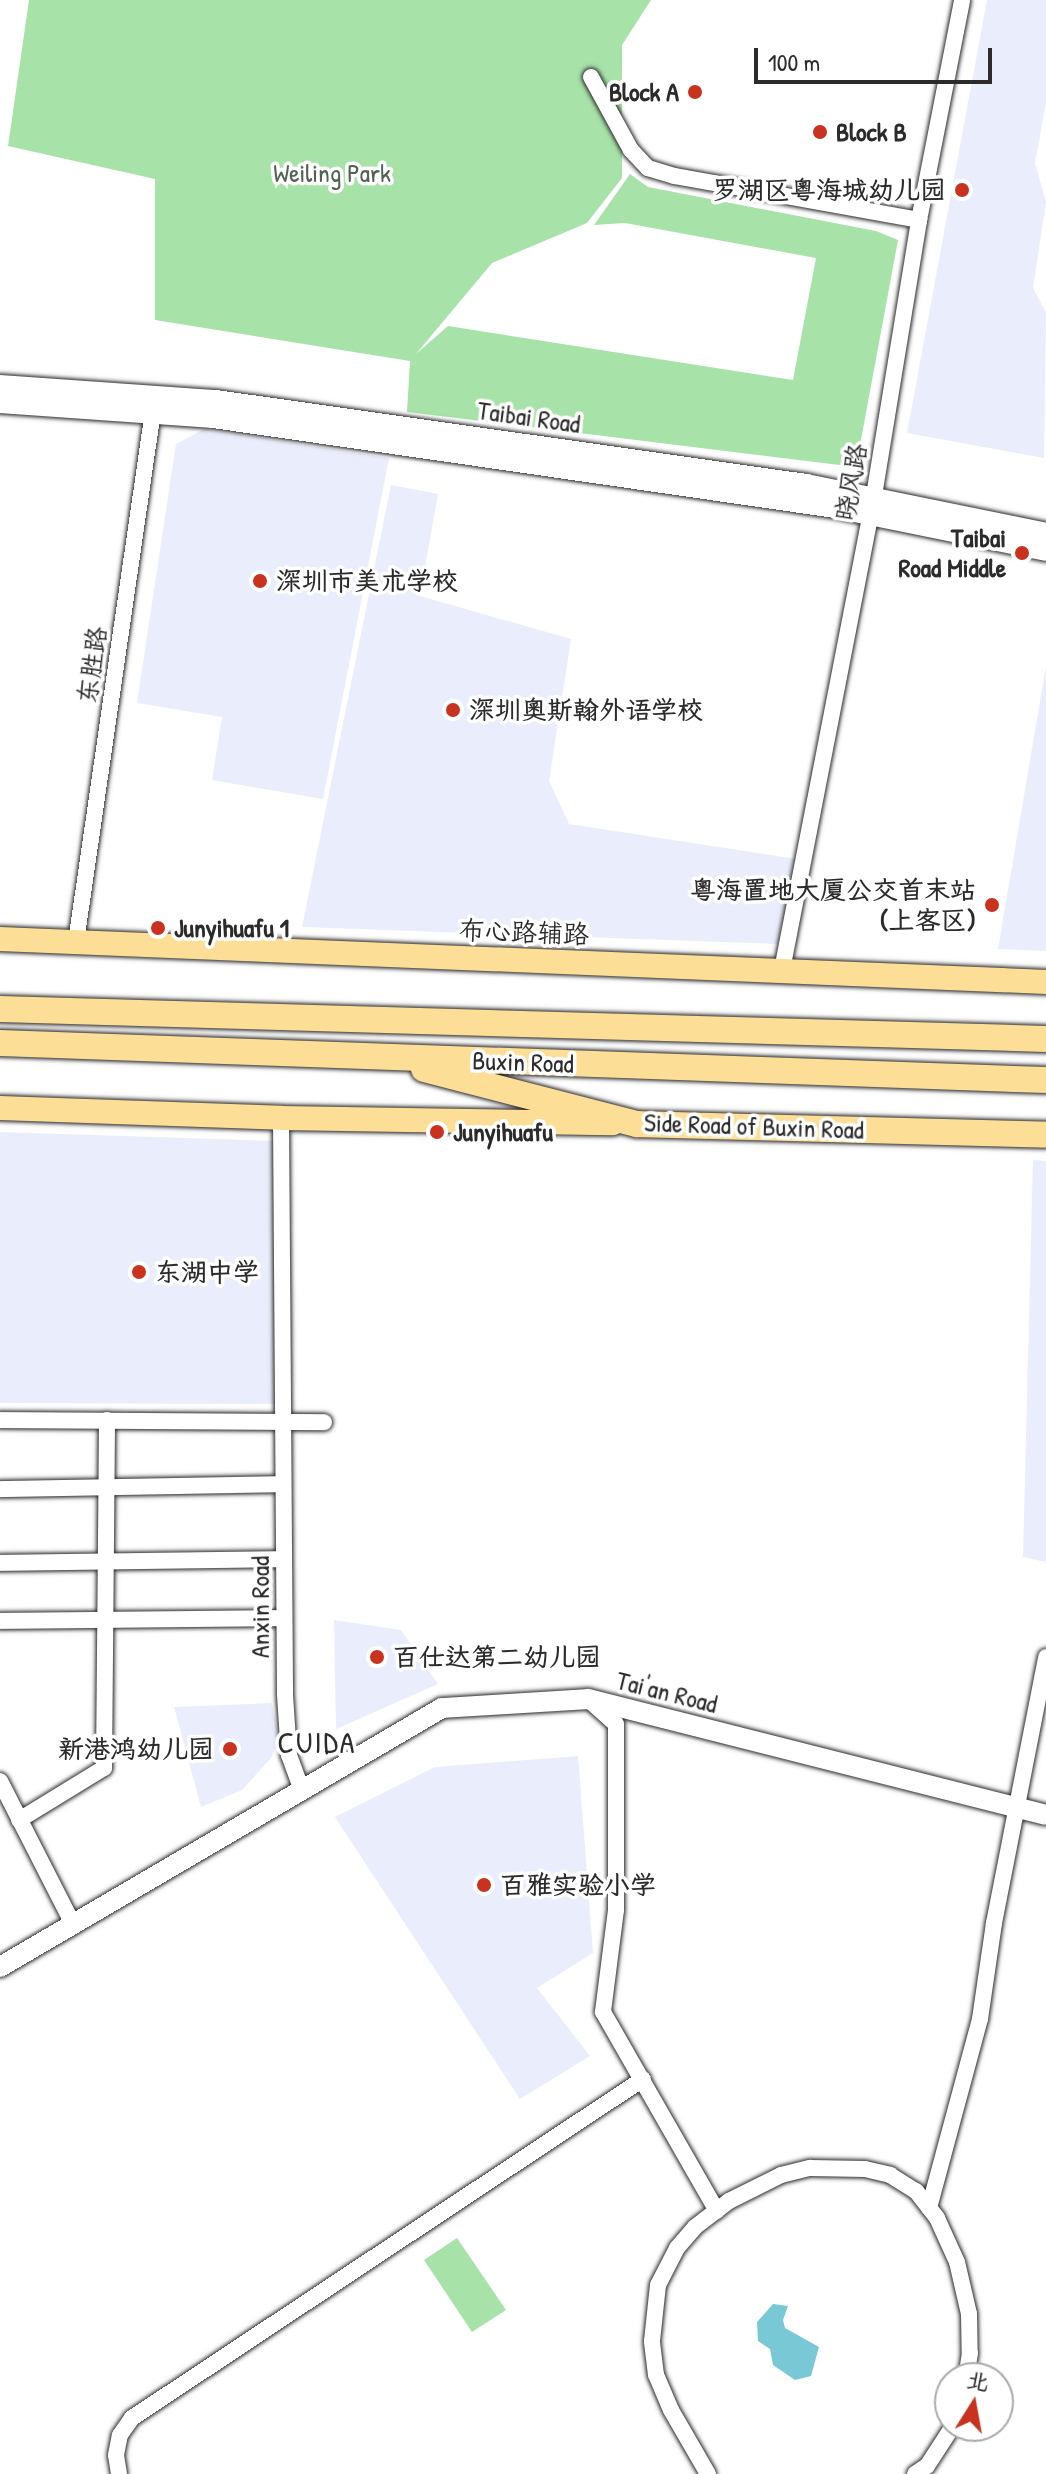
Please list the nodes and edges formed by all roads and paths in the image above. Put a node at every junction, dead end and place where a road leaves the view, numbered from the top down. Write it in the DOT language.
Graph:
graph roads {
  1 [pos="962,0"];
  2 [pos="591,77"];
  3 [pos="919,220"];
  4 [pos="0,386"];
  5 [pos="0,402"];
  6 [pos="154,403"];
  7 [pos="872,505"];
  8 [pos="1046,534"];
  9 [pos="1046,550"];
  10 [pos="0,939"];
  11 [pos="76,942"];
  12 [pos="782,970"];
  13 [pos="1046,982"];
  14 [pos="0,1009"];
  15 [pos="1046,1039"];
  16 [pos="0,1043"];
  17 [pos="374,1056"];
  18 [pos="957,1077"];
  19 [pos="1046,1080"];
  20 [pos="1046,1096"];
  21 [pos="0,1108"];
  22 [pos="281,1118"];
  23 [pos="637,1124"];
  24 [pos="1046,1135"];
  25 [pos="0,1420"];
  26 [pos="107,1420"];
  27 [pos="283,1422"];
  28 [pos="324,1422"];
  29 [pos="283,1484"];
  30 [pos="107,1487"];
  31 [pos="0,1489"];
  32 [pos="284,1559"];
  33 [pos="106,1562"];
  34 [pos="0,1563"];
  35 [pos="284,1618"];
  36 [pos="105,1620"];
  37 [pos="0,1621"];
  38 [pos="1046,1657"];
  39 [pos="588,1699"];
  40 [pos="0,1781"];
  41 [pos="302,1790"];
  42 [pos="1017,1807"];
  43 [pos="1046,1815"];
  44 [pos="19,1820"];
  45 [pos="73,1924"];
  46 [pos="0,1967"];
  47 [pos="643,2079"];
  48 [pos="929,2208"];
  49 [pos="717,2211"];
  50 [pos="969,2362"];
  51 [pos="943,2442"];
  52 [pos="119,2474"];
  53 [pos="708,2474"];
  54 [pos="915,2474"];
  1 -- 3 [label="street, 晓风路"];
  2 -- 3 [label="street"];
  3 -- 7 [label="street, 晓风路"];
  4 -- 6 [label="main road, Taibai Road"];
  5 -- 6 [label="main road, Taibai Road"];
  6 -- 7 [label="main road, Taibai Road"];
  6 -- 11 [label="street, 东胜路"];
  7 -- 8 [label="main road, Taibai Road"];
  7 -- 9 [label="main road, Taibai Road"];
  7 -- 12 [label="street, 晓风路"];
  10 -- 11 [label="main road, 布心路辅路"];
  11 -- 12 [label="main road, 布心路辅路"];
  12 -- 13 [label="main road, 布心路辅路"];
  14 -- 15 [label="highway, Buxin Road"];
  16 -- 17 [label="highway, Buxin Road"];
  17 -- 18 [label="highway, Buxin Road"];
  17 -- 23 [label="highway, Side Road of Buxin Road"];
  18 -- 19 [label="highway, Buxin Road"];
  18 -- 20 [label="highway"];
  21 -- 22 [label="main road"];
  22 -- 23 [label="main road"];
  22 -- 27 [label="street, Anxin Road"];
  23 -- 24 [label="highway, Side Road of Buxin Road"];
  25 -- 26 [label="street"];
  26 -- 27 [label="street"];
  26 -- 30 [label="street"];
  27 -- 28 [label="street"];
  27 -- 29 [label="street, Anxin Road"];
  29 -- 30 [label="street"];
  29 -- 32 [label="street, Anxin Road"];
  30 -- 31 [label="street"];
  30 -- 33 [label="street"];
  32 -- 33 [label="street"];
  32 -- 35 [label="street, Anxin Road"];
  33 -- 34 [label="street"];
  33 -- 36 [label="street"];
  35 -- 36 [label="street"];
  35 -- 41 [label="street, Anxin Road"];
  36 -- 37 [label="street"];
  36 -- 44 [label="street"];
  38 -- 42 [label="street"];
  39 -- 41 [label="street, Tai'an Road"];
  39 -- 42 [label="street, Tai'an Road"];
  39 -- 47 [label="street"];
  40 -- 44 [label="street"];
  41 -- 45 [label="street, Tai'an Road"];
  42 -- 43 [label="street, Tai'an Road"];
  42 -- 48 [label="street"];
  44 -- 45 [label="street"];
  45 -- 46 [label="street, Tai'an Road"];
  47 -- 49 [label="street"];
  47 -- 52 [label="street"];
  48 -- 49 [label="street"];
  48 -- 50 [label="street"];
  49 -- 53 [label="street"];
  51 -- 54 [label="street"];
}
